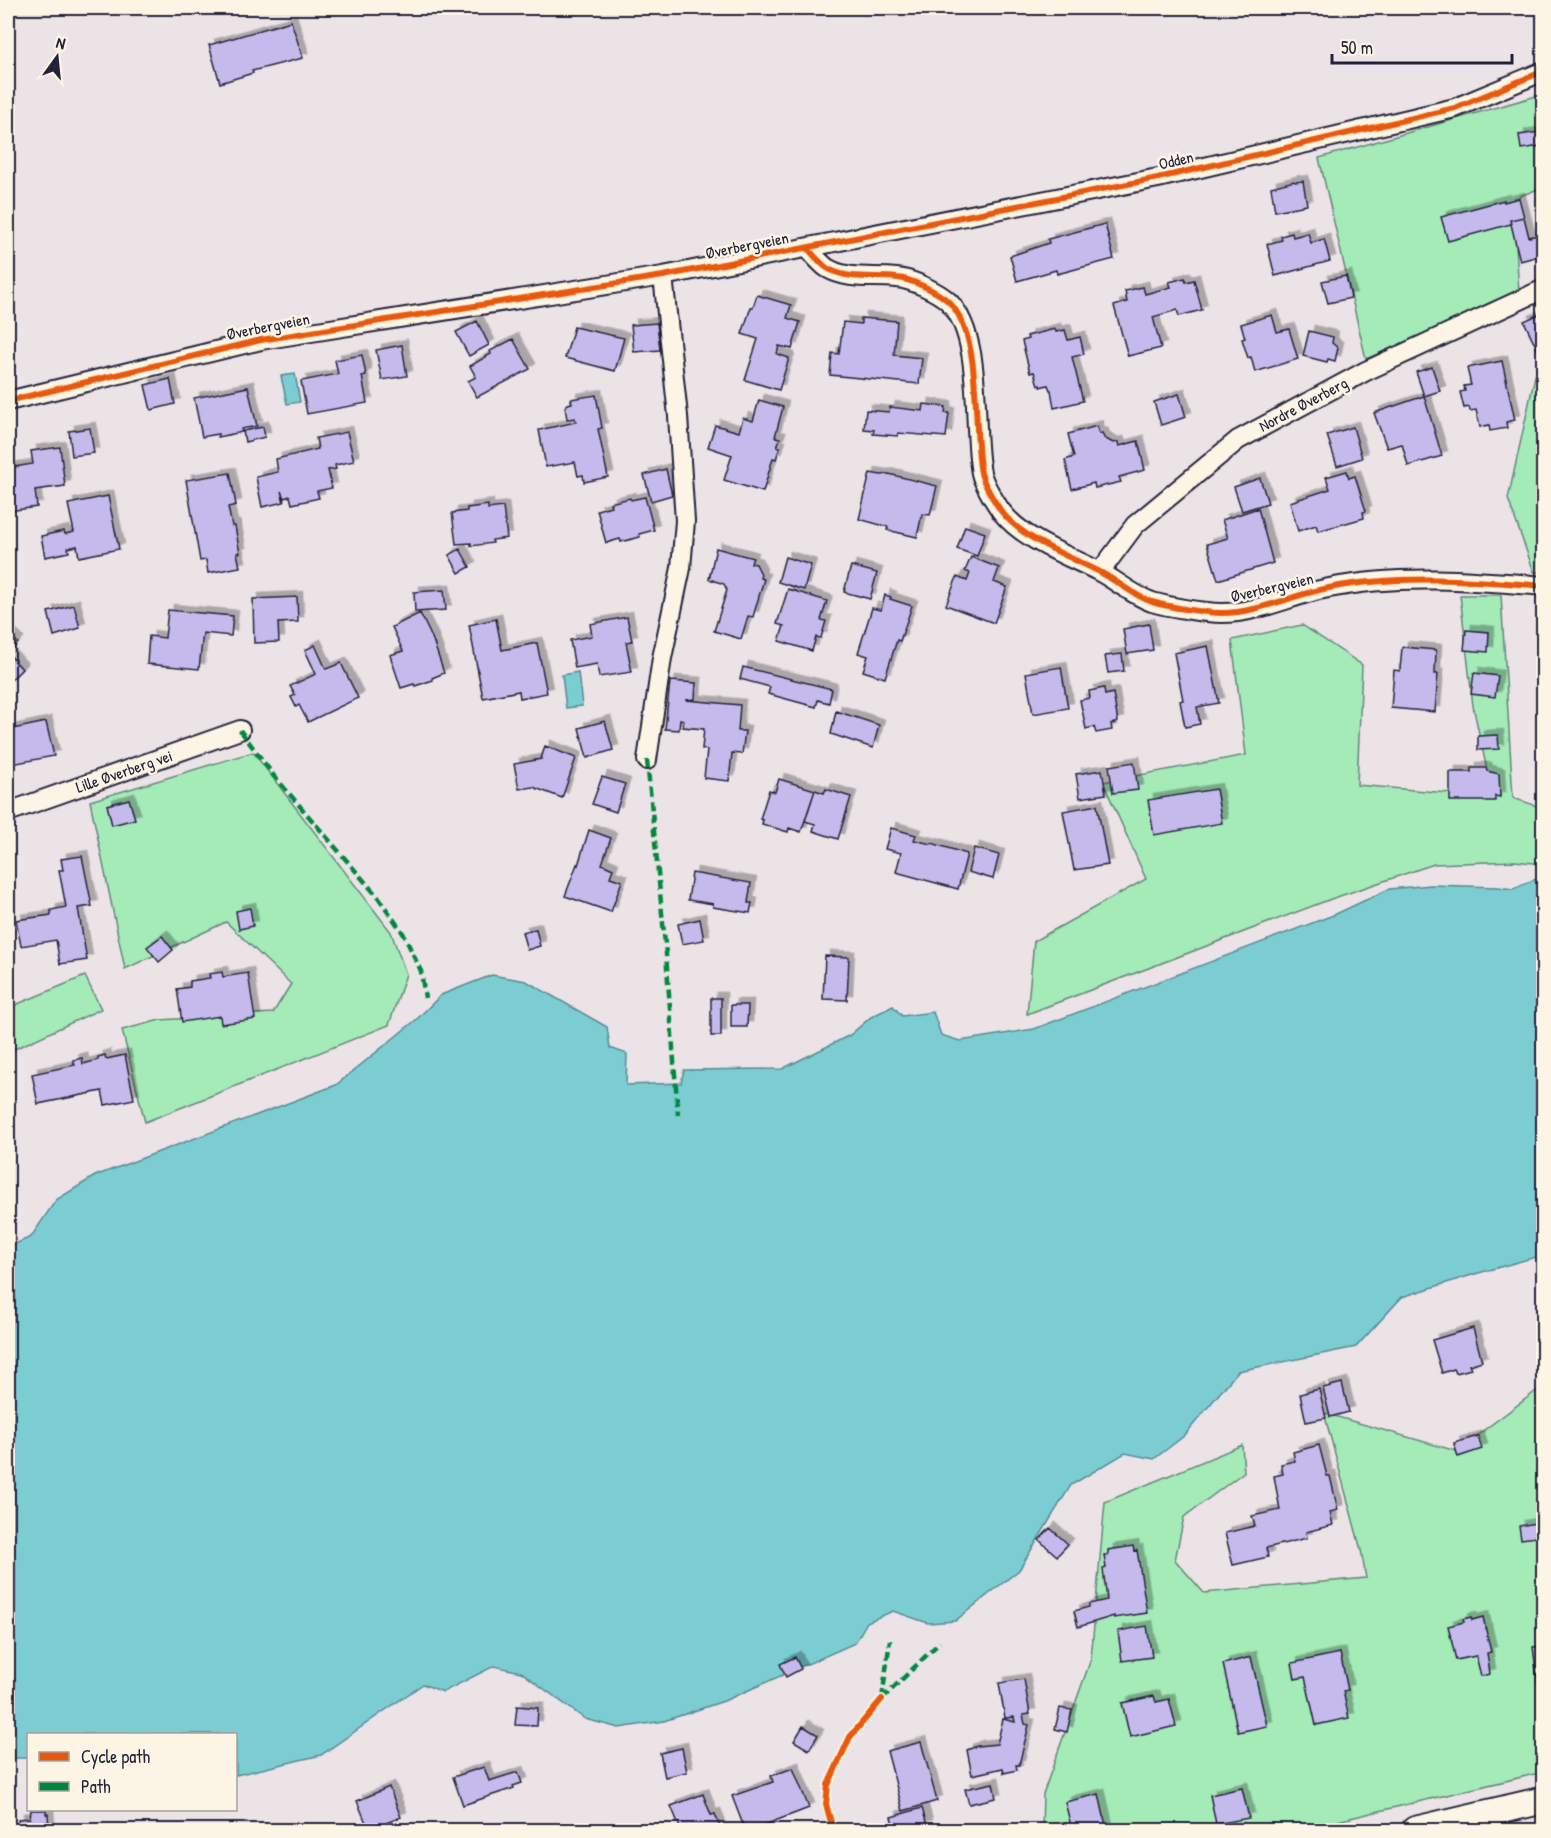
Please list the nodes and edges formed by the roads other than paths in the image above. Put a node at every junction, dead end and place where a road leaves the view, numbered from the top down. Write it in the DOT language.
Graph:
graph roads {
  1 [pos="1544,71"];
  2 [pos="807,248"];
  3 [pos="663,276"];
  4 [pos="1544,289"];
  5 [pos="8,401"];
  6 [pos="1100,572"];
  7 [pos="1544,586"];
  8 [pos="240,730"];
  9 [pos="647,760"];
  10 [pos="8,812"];
  11 [pos="1544,1800"];
  12 [pos="1415,1830"];
  1 -- 2 [label="street, Odden"];
  2 -- 3 [label="street, Øverbergveien"];
  2 -- 6 [label="street, Øverbergveien"];
  3 -- 5 [label="street, Øverbergveien"];
  3 -- 9 [label="street"];
  4 -- 6 [label="street, Nordre Øverberg"];
  6 -- 7 [label="street, Øverbergveien"];
  8 -- 10 [label="street, Lille Øverberg vei"];
  11 -- 12 [label="street"];
}
